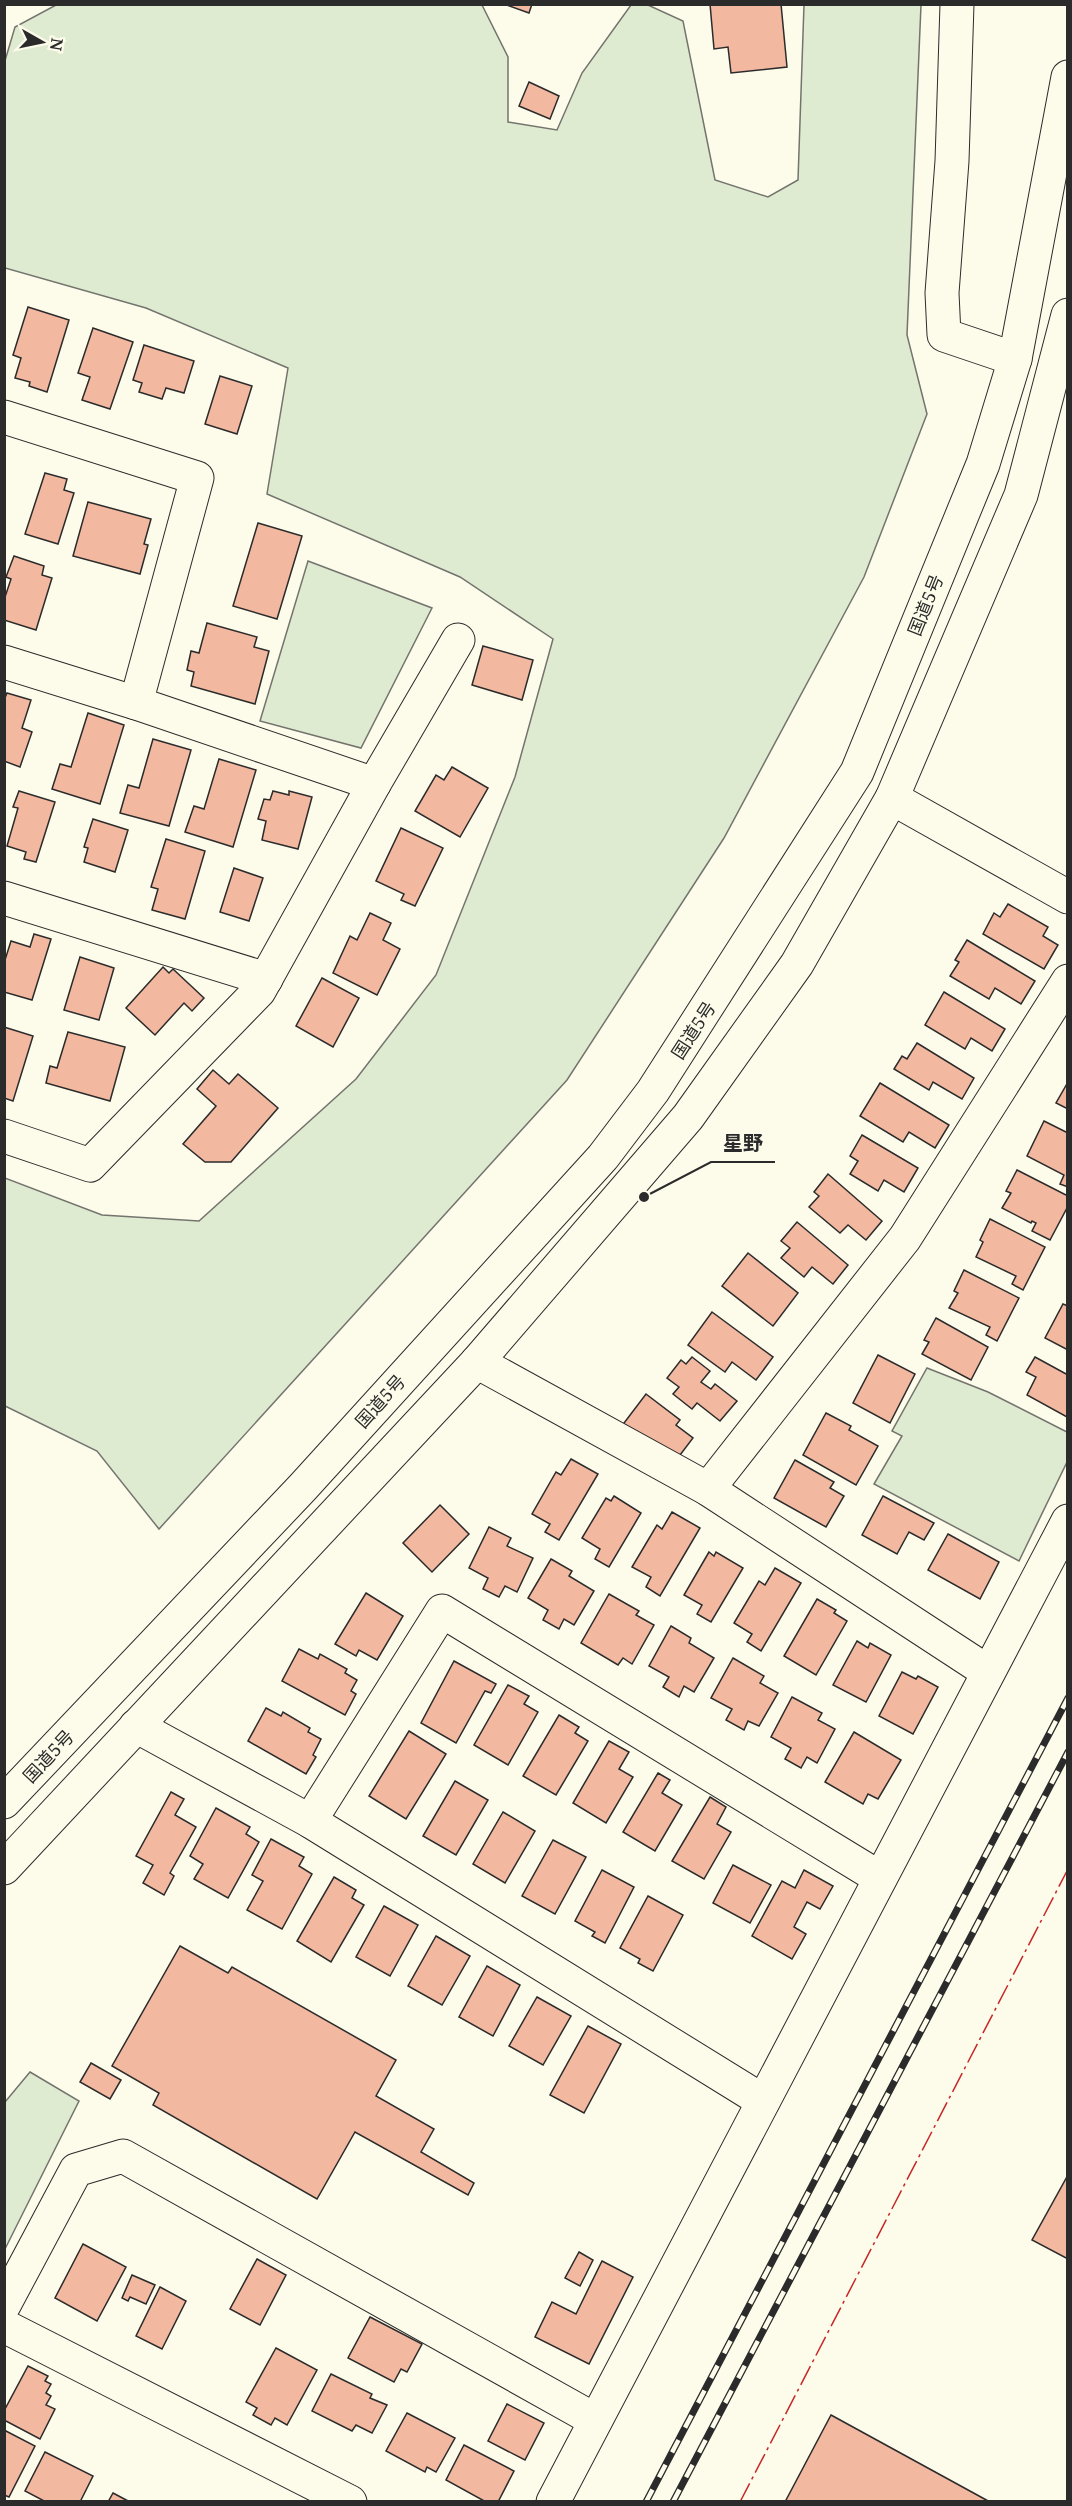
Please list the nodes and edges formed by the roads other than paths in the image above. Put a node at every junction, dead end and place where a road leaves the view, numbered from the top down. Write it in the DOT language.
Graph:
graph roads {
  1 [pos="957,4"];
  2 [pos="1068,77"];
  3 [pos="1068,315"];
  4 [pos="1015,359"];
  5 [pos="4,417"];
  6 [pos="458,640"];
  7 [pos="4,662"];
  8 [pos="136,703"];
  9 [pos="374,784"];
  10 [pos="892,798"];
  11 [pos="1068,897"];
  12 [pos="4,898"];
  13 [pos="266,979"];
  14 [pos="1068,981"];
  15 [pos="4,1136"];
  16 [pos="477,1362"];
  17 [pos="708,1489"];
  18 [pos="1068,1521"];
  19 [pos="988,1672"];
  20 [pos="136,1726"];
  21 [pos="4,1802"];
  22 [pos="310,1821"];
  23 [pos="4,1868"];
  24 [pos="880,1878"];
  25 [pos="763,2101"];
  26 [pos="4,2305"];
  27 [pos="4,2326"];
  28 [pos="595,2420"];
  29 [pos="350,2502"];
  30 [pos="553,2502"];
  1 -- 4 [label="main road"];
  2 -- 4 [label="main road, 国道5号"];
  3 -- 10 [label="main road"];
  4 -- 21 [label="main road, 国道5号"];
  5 -- 8 [label="main road"];
  6 -- 9 [label="main road"];
  7 -- 8 [label="main road"];
  8 -- 9 [label="main road"];
  9 -- 13 [label="main road"];
  10 -- 11 [label="main road"];
  10 -- 16 [label="main road"];
  12 -- 13 [label="main road"];
  13 -- 15 [label="main road"];
  14 -- 17 [label="main road"];
  16 -- 17 [label="main road"];
  16 -- 20 [label="main road"];
  17 -- 19 [label="main road"];
  18 -- 19 [label="main road"];
  19 -- 24 [label="main road"];
  20 -- 22 [label="main road"];
  20 -- 23 [label="main road"];
  22 -- 24 [label="main road"];
  22 -- 25 [label="main road"];
  24 -- 25 [label="main road"];
  25 -- 28 [label="main road"];
  26 -- 28 [label="main road"];
  27 -- 29 [label="main road"];
  28 -- 30 [label="main road"];
}
